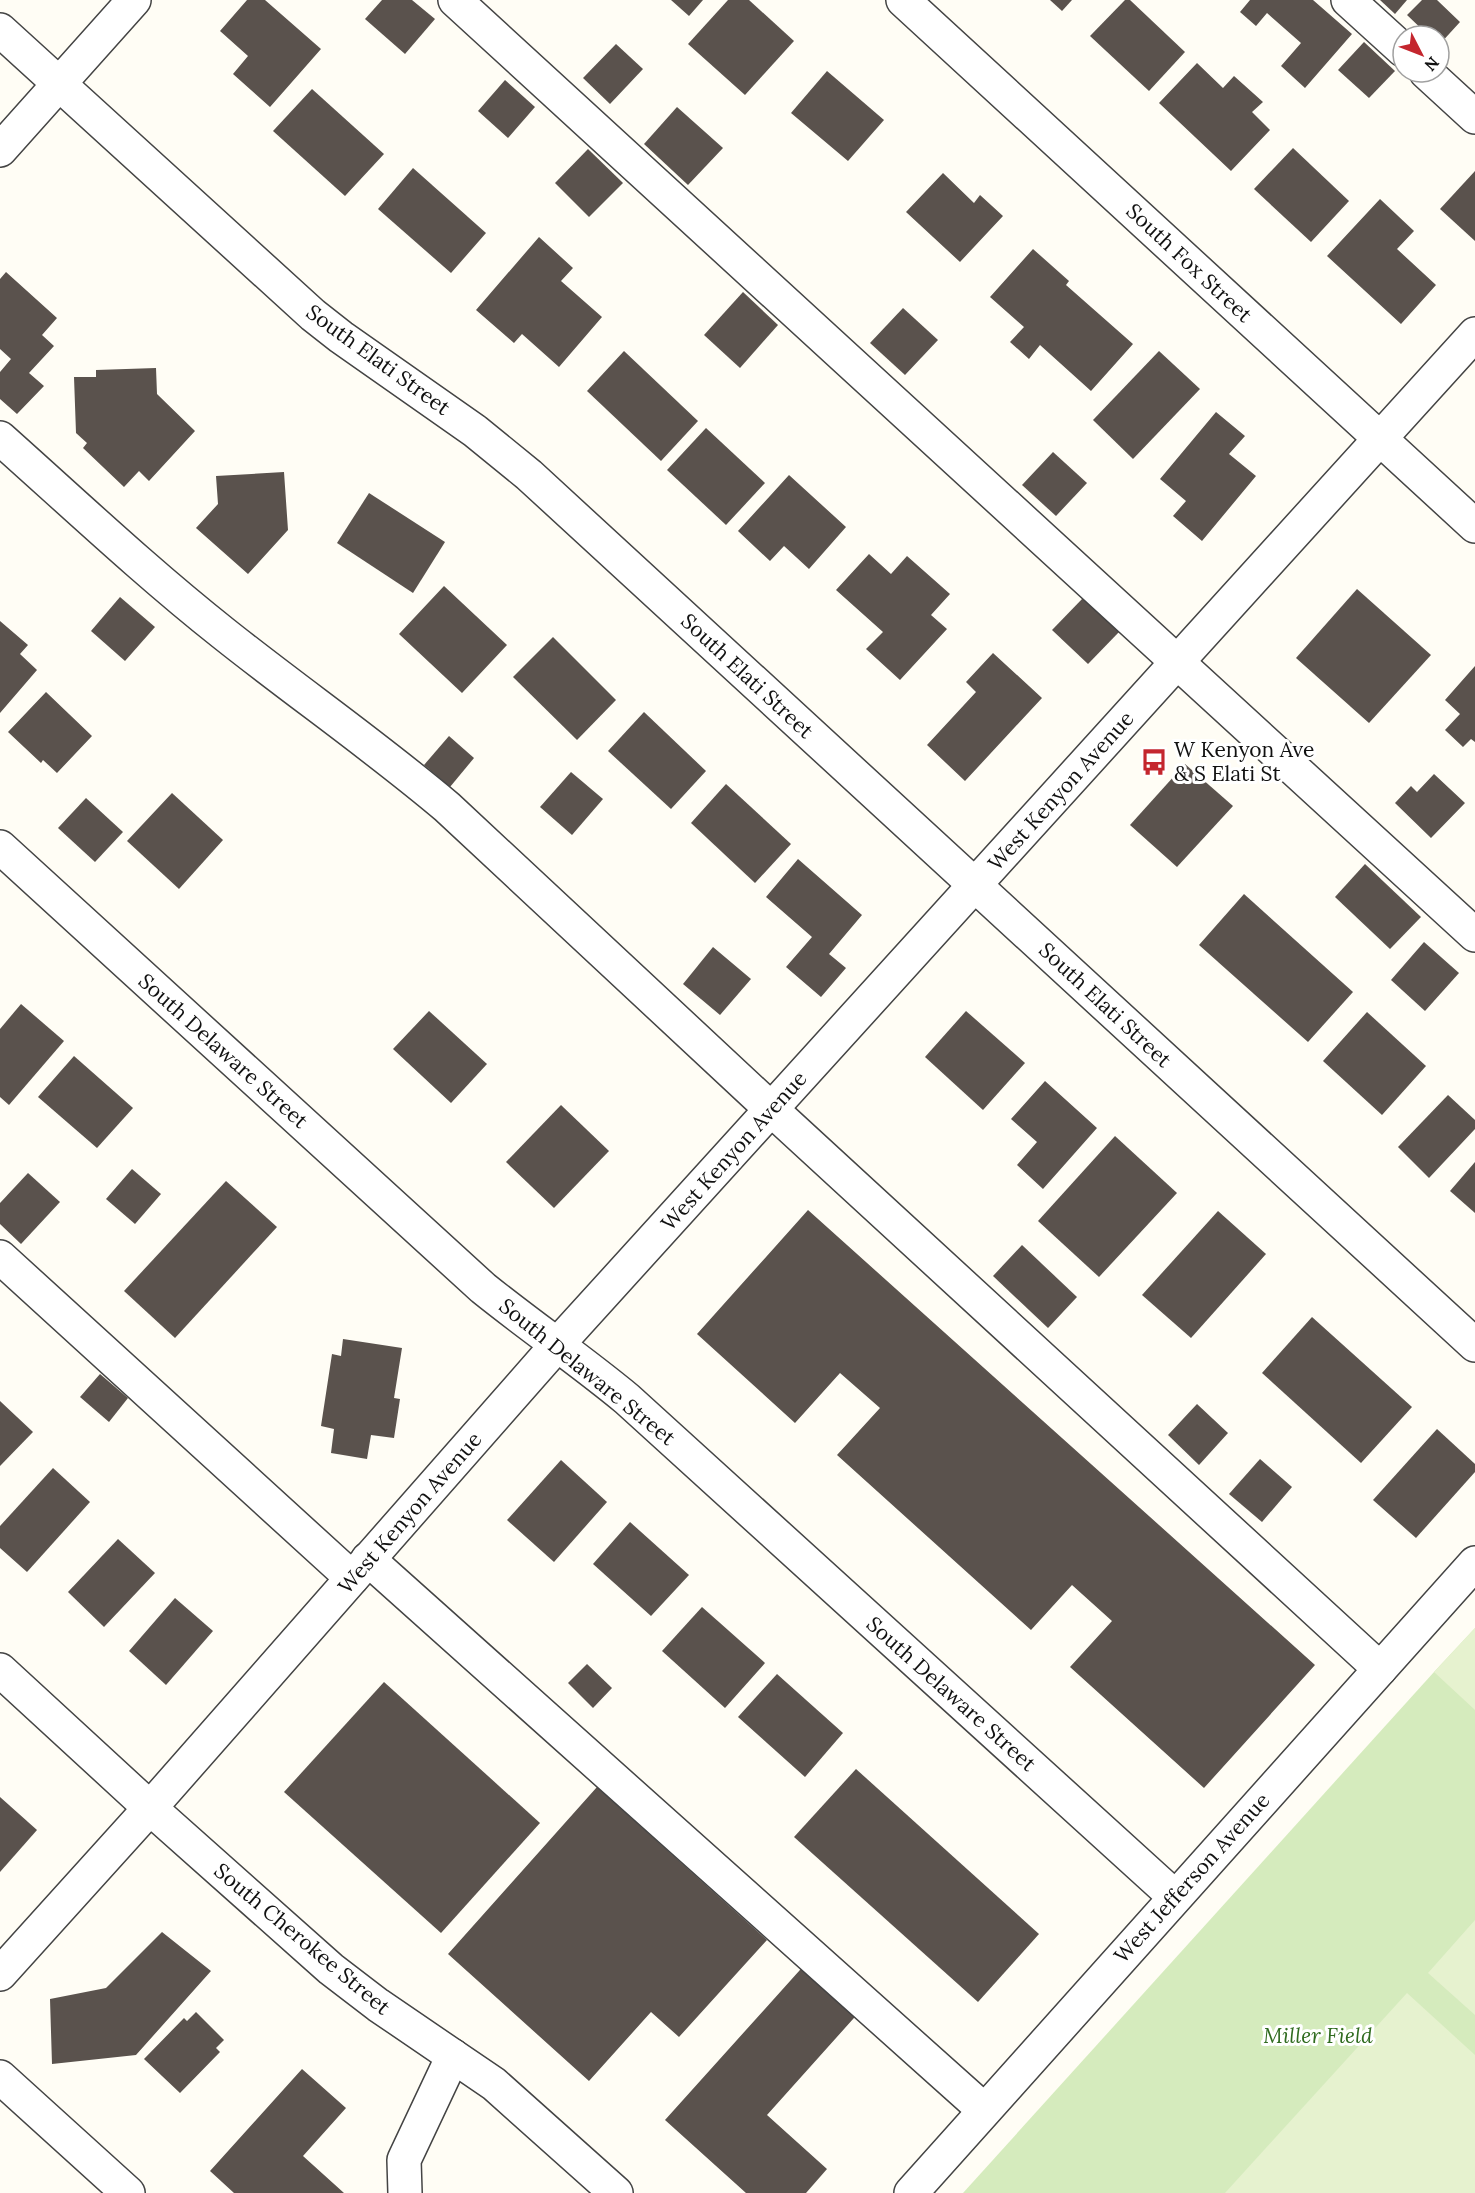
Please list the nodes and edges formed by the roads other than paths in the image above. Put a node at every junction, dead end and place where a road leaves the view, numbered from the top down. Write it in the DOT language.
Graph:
graph roads {
  1 [pos="134,0"];
  2 [pos="455,0"];
  3 [pos="903,0"];
  4 [pos="1348,0"];
  5 [pos="0,30"];
  6 [pos="1391,39"];
  7 [pos="59,84"];
  8 [pos="1439,84"];
  9 [pos="1475,117"];
  10 [pos="0,150"];
  11 [pos="1475,334"];
  12 [pos="0,438"];
  13 [pos="1380,439"];
  14 [pos="1475,526"];
  15 [pos="1177,663"];
  16 [pos="0,847"];
  17 [pos="976,886"];
  18 [pos="1475,935"];
  19 [pos="772,1110"];
  20 [pos="0,1257"];
  21 [pos="557,1345"];
  22 [pos="1475,1345"];
  23 [pos="1475,1563"];
  24 [pos="360,1569"];
  25 [pos="1380,1669"];
  26 [pos="0,1670"];
  27 [pos="150,1808"];
  28 [pos="1175,1897"];
  29 [pos="0,1974"];
  30 [pos="453,2056"];
  31 [pos="0,2077"];
  32 [pos="984,2110"];
  33 [pos="128,2193"];
  34 [pos="405,2193"];
  35 [pos="616,2193"];
  36 [pos="911,2193"];
  1 -- 7 [label="street"];
  2 -- 15 [label="street"];
  3 -- 13 [label="street, South Fox Street"];
  4 -- 6 [label="street"];
  5 -- 7 [label="street, South Elati Street"];
  7 -- 10 [label="street"];
  7 -- 17 [label="street, South Elati Street"];
  8 -- 9 [label="street"];
  11 -- 13 [label="street, West Kenyon Avenue"];
  12 -- 19 [label="street"];
  13 -- 14 [label="street, South Fox Street"];
  13 -- 15 [label="street, West Kenyon Avenue"];
  15 -- 17 [label="street, West Kenyon Avenue"];
  15 -- 18 [label="street"];
  16 -- 21 [label="street, South Delaware Street"];
  17 -- 19 [label="street, West Kenyon Avenue"];
  17 -- 22 [label="street, South Elati Street"];
  19 -- 21 [label="street, West Kenyon Avenue"];
  19 -- 25 [label="street"];
  20 -- 24 [label="street"];
  21 -- 24 [label="street, West Kenyon Avenue"];
  21 -- 28 [label="street, South Delaware Street"];
  23 -- 25 [label="street, West Jefferson Avenue"];
  24 -- 27 [label="street, West Kenyon Avenue"];
  24 -- 32 [label="street"];
  25 -- 28 [label="street, West Jefferson Avenue"];
  26 -- 27 [label="street, South Cherokee Street"];
  27 -- 29 [label="street, West Kenyon Avenue"];
  27 -- 30 [label="street, South Cherokee Street"];
  28 -- 32 [label="street, West Jefferson Avenue"];
  30 -- 34 [label="street"];
  30 -- 35 [label="street, South Cherokee Street"];
  31 -- 33 [label="street"];
  32 -- 36 [label="street, West Jefferson Avenue"];
}
